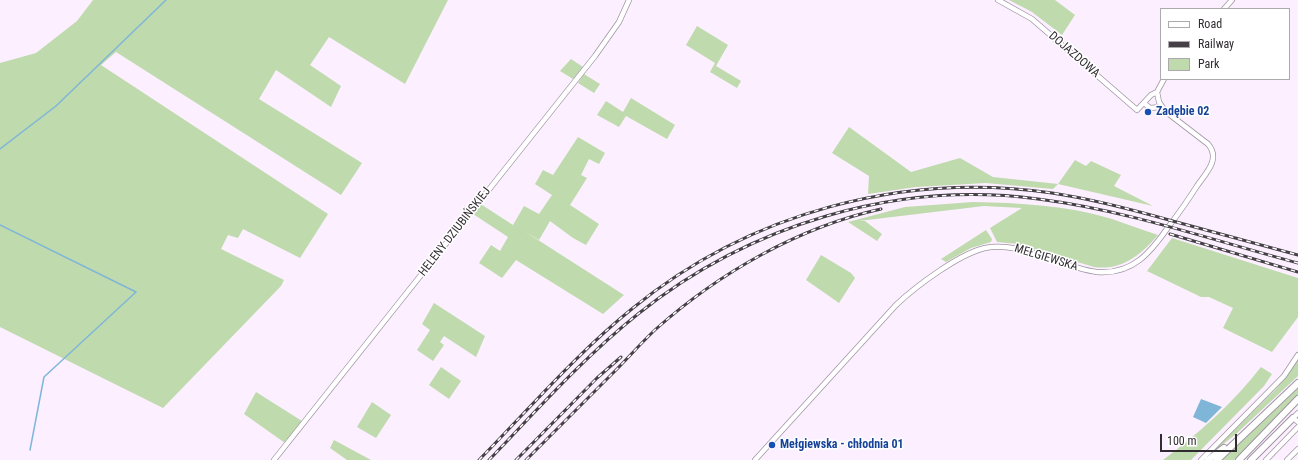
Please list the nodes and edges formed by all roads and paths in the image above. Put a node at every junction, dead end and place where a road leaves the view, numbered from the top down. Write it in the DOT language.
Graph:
graph roads {
  1 [pos="629,0"];
  2 [pos="998,0"];
  3 [pos="1232,0"];
  4 [pos="1225,8"];
  5 [pos="1163,80"];
  6 [pos="1157,92"];
  7 [pos="1144,103"];
  8 [pos="1161,106"];
  9 [pos="1298,355"];
  10 [pos="1298,383"];
  11 [pos="1298,399"];
  12 [pos="1296,418"];
  13 [pos="1298,427"];
  14 [pos="1242,436"];
  15 [pos="1298,449"];
  16 [pos="274,460"];
  17 [pos="754,460"];
  18 [pos="1201,460"];
  19 [pos="1208,460"];
  20 [pos="1217,460"];
  21 [pos="1239,460"];
  22 [pos="1251,460"];
  23 [pos="1266,460"];
  24 [pos="1287,460"];
  1 -- 16 [label="street, HELENY DZIUBIŃSKIEJ"];
  2 -- 7 [label="street, DOJAZDOWA"];
  3 -- 4 [label="street"];
  5 -- 6 [label="street"];
  6 -- 7 [label="street"];
  6 -- 8 [label="street"];
  7 -- 8 [label="street"];
  8 -- 17 [label="street, MEŁGIEWSKA"];
  9 -- 18 [label="street"];
  10 -- 14 [label="main road"];
  11 -- 21 [label="main road"];
  12 -- 22 [label="main road"];
  13 -- 23 [label="street"];
  14 -- 19 [label="main road"];
  14 -- 20 [label="main road"];
  15 -- 24 [label="street"];
}
